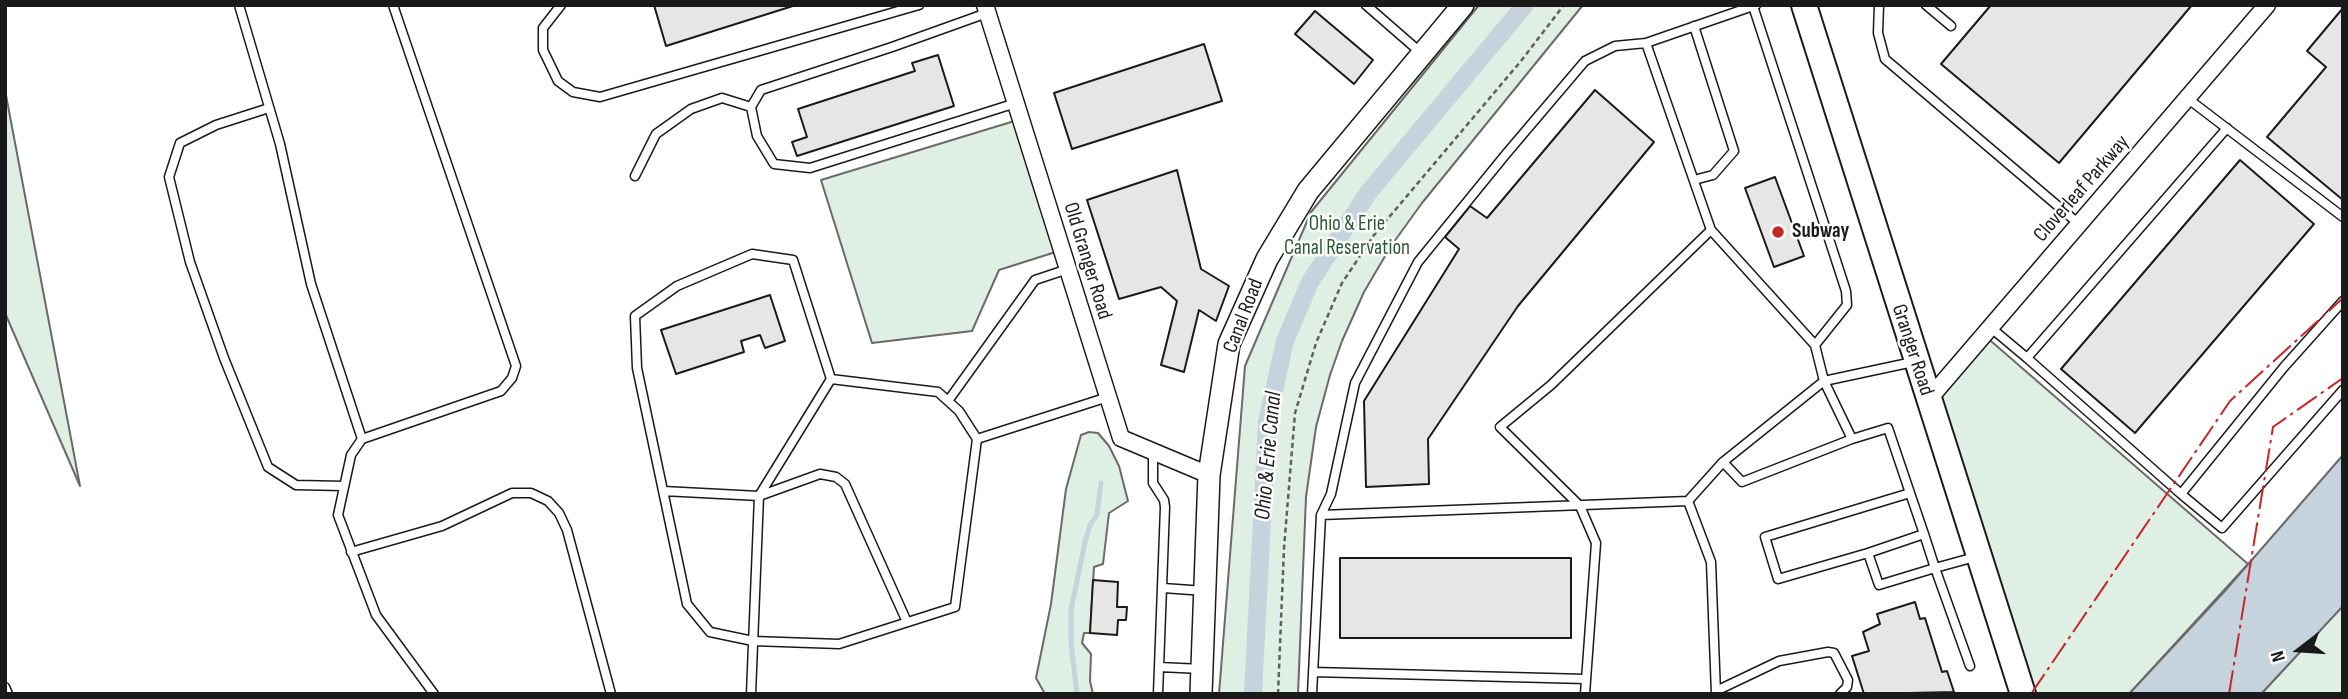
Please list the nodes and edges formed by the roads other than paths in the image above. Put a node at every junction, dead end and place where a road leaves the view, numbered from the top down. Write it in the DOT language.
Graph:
graph roads {
  1 [pos="239,5"];
  2 [pos="393,5"];
  3 [pos="561,5"];
  4 [pos="919,5"];
  5 [pos="1366,5"];
  6 [pos="1463,5"];
  7 [pos="1804,5"];
  8 [pos="1880,5"];
  9 [pos="1926,5"];
  10 [pos="2267,5"];
  11 [pos="1754,6"];
  12 [pos="986,9"];
  13 [pos="1694,26"];
  14 [pos="1951,26"];
  15 [pos="1646,43"];
  16 [pos="1422,54"];
  17 [pos="2188,98"];
  18 [pos="1016,103"];
  19 [pos="751,107"];
  20 [pos="269,108"];
  21 [pos="2227,128"];
  22 [pos="635,176"];
  23 [pos="1694,180"];
  24 [pos="2343,217"];
  25 [pos="2079,224"];
  26 [pos="1711,230"];
  27 [pos="1068,269"];
  28 [pos="2343,301"];
  29 [pos="1990,327"];
  30 [pos="1815,345"];
  31 [pos="2028,358"];
  32 [pos="1916,361"];
  33 [pos="831,379"];
  34 [pos="1824,381"];
  35 [pos="2343,390"];
  36 [pos="1108,397"];
  37 [pos="1928,400"];
  38 [pos="948,401"];
  39 [pos="362,439"];
  40 [pos="977,439"];
  41 [pos="1852,439"];
  42 [pos="1153,452"];
  43 [pos="1723,462"];
  44 [pos="1209,475"];
  45 [pos="344,486"];
  46 [pos="663,492"];
  47 [pos="1910,493"];
  48 [pos="2181,494"];
  49 [pos="759,496"];
  50 [pos="1688,501"];
  51 [pos="1580,506"];
  52 [pos="1321,515"];
  53 [pos="1924,534"];
  54 [pos="351,552"];
  55 [pos="1868,553"];
  56 [pos="1978,556"];
  57 [pos="1935,568"];
  58 [pos="1163,588"];
  59 [pos="1205,592"];
  60 [pos="907,622"];
  61 [pos="753,641"];
  62 [pos="1970,666"];
  63 [pos="1159,667"];
  64 [pos="1202,669"];
  65 [pos="1313,672"];
  66 [pos="1586,679"];
  67 [pos="5,687"];
  68 [pos="1716,692"];
  69 [pos="8,694"];
  70 [pos="434,694"];
  71 [pos="611,694"];
  72 [pos="751,694"];
  73 [pos="1158,694"];
  74 [pos="1201,694"];
  75 [pos="1312,694"];
  76 [pos="1585,694"];
  77 [pos="1840,694"];
  78 [pos="2023,694"];
  1 -- 20 [label="lane"];
  2 -- 39 [label="lane"];
  3 -- 4 [label="lane"];
  5 -- 16 [label="lane"];
  6 -- 16 [label="street, Canal Road"];
  7 -- 32 [label="main road, Granger Road"];
  8 -- 25 [label="lane"];
  9 -- 14 [label="lane"];
  10 -- 17 [label="street, Cloverleaf Parkway"];
  11 -- 13 [label="lane"];
  11 -- 30 [label="lane"];
  12 -- 18 [label="street, Old Granger Road"];
  12 -- 19 [label="lane"];
  13 -- 15 [label="lane"];
  13 -- 23 [label="lane"];
  15 -- 23 [label="lane"];
  15 -- 52 [label="lane"];
  16 -- 44 [label="street, Canal Road"];
  17 -- 21 [label="lane"];
  17 -- 25 [label="street, Cloverleaf Parkway"];
  18 -- 19 [label="lane"];
  18 -- 27 [label="street, Old Granger Road"];
  19 -- 22 [label="lane"];
  20 -- 39 [label="lane"];
  20 -- 45 [label="lane"];
  21 -- 24 [label="lane"];
  21 -- 31 [label="lane"];
  23 -- 26 [label="lane"];
  25 -- 29 [label="street, Cloverleaf Parkway"];
  26 -- 30 [label="lane"];
  26 -- 51 [label="lane"];
  27 -- 36 [label="street, Old Granger Road"];
  27 -- 38 [label="lane"];
  28 -- 48 [label="lane"];
  29 -- 31 [label="lane"];
  29 -- 37 [label="street, Cloverleaf Parkway"];
  30 -- 34 [label="lane"];
  31 -- 48 [label="lane"];
  32 -- 34 [label="lane"];
  32 -- 37 [label="main road, Granger Road"];
  33 -- 38 [label="lane"];
  33 -- 46 [label="lane"];
  33 -- 49 [label="lane"];
  34 -- 41 [label="lane"];
  34 -- 43 [label="lane"];
  35 -- 48 [label="lane"];
  36 -- 40 [label="lane"];
  36 -- 42 [label="street, Old Granger Road"];
  37 -- 56 [label="main road, Granger Road"];
  38 -- 40 [label="lane"];
  39 -- 45 [label="lane"];
  40 -- 60 [label="lane"];
  41 -- 43 [label="lane"];
  41 -- 47 [label="lane"];
  42 -- 44 [label="street, Old Granger Road"];
  42 -- 58 [label="lane"];
  43 -- 50 [label="lane"];
  44 -- 59 [label="street, Canal Road"];
  45 -- 54 [label="lane"];
  46 -- 49 [label="lane"];
  46 -- 61 [label="lane"];
  47 -- 53 [label="lane"];
  47 -- 55 [label="lane"];
  49 -- 60 [label="lane"];
  49 -- 61 [label="lane"];
  50 -- 51 [label="lane"];
  50 -- 68 [label="lane"];
  51 -- 52 [label="lane"];
  51 -- 66 [label="lane"];
  52 -- 65 [label="lane"];
  53 -- 55 [label="lane"];
  53 -- 57 [label="lane"];
  54 -- 70 [label="lane"];
  54 -- 71 [label="lane"];
  55 -- 57 [label="lane"];
  56 -- 57 [label="lane"];
  56 -- 78 [label="main road, Granger Road"];
  57 -- 62 [label="lane"];
  58 -- 59 [label="lane"];
  58 -- 63 [label="lane"];
  59 -- 64 [label="street, Canal Road"];
  60 -- 61 [label="lane"];
  61 -- 72 [label="lane"];
  63 -- 64 [label="lane"];
  63 -- 73 [label="lane"];
  64 -- 74 [label="street, Canal Road"];
  65 -- 66 [label="lane"];
  65 -- 75 [label="lane"];
  66 -- 76 [label="lane"];
  67 -- 69 [label="lane"];
  68 -- 77 [label="lane"];
}
